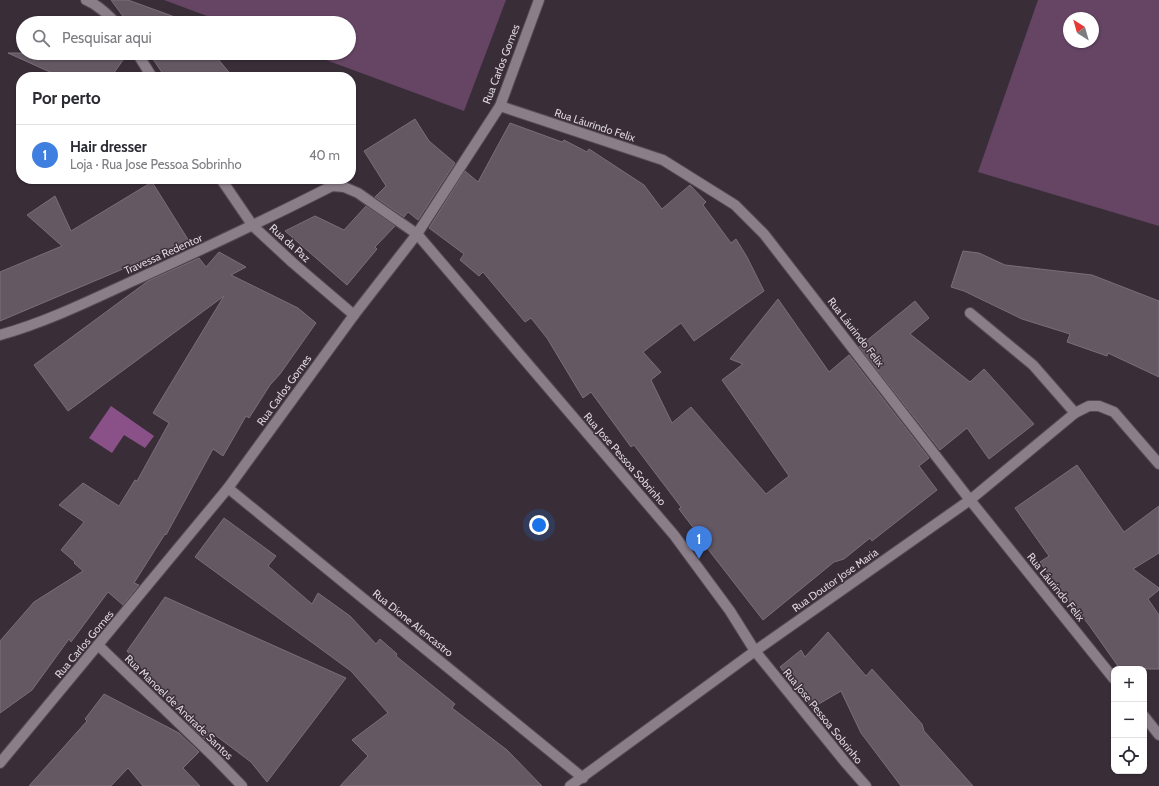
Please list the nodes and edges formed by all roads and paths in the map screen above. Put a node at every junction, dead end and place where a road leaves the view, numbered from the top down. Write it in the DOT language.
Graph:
graph roads {
  1 [pos="86,0"];
  2 [pos="539,0"];
  3 [pos="110,16"];
  4 [pos="141,60"];
  5 [pos="149,72"];
  6 [pos="500,106"];
  7 [pos="225,184"];
  8 [pos="332,186"];
  9 [pos="254,226"];
  10 [pos="417,234"];
  11 [pos="970,313"];
  12 [pos="354,315"];
  13 [pos="0,335"];
  14 [pos="1075,413"];
  15 [pos="1159,464"];
  16 [pos="228,488"];
  17 [pos="970,500"];
  18 [pos="98,645"];
  19 [pos="755,651"];
  20 [pos="1111,675"];
  21 [pos="1147,720"];
  22 [pos="1159,735"];
  23 [pos="0,763"];
  24 [pos="583,778"];
  25 [pos="242,786"];
  26 [pos="570,786"];
  27 [pos="866,786"];
  1 -- 3 [label="street"];
  2 -- 6 [label="street, Rua Carlos Gomes"];
  4 -- 5 [label="street"];
  6 -- 10 [label="street, Rua Carlos Gomes"];
  6 -- 17 [label="street, Rua Láurindo Felix"];
  7 -- 9 [label="street, Rua da Paz"];
  8 -- 9 [label="street, Travessa Redentor"];
  8 -- 10 [label="street, Rua Jose Pessoa Sobrinho"];
  9 -- 12 [label="street, Rua da Paz"];
  9 -- 13 [label="street, Travessa Redentor"];
  10 -- 12 [label="street, Rua Carlos Gomes"];
  10 -- 19 [label="street, Rua Jose Pessoa Sobrinho"];
  11 -- 14 [label="street"];
  12 -- 16 [label="street, Rua Carlos Gomes"];
  14 -- 15 [label="street, Rua Doutor Jose Maria"];
  14 -- 17 [label="street, Rua Doutor Jose Maria"];
  16 -- 18 [label="street, Rua Carlos Gomes"];
  16 -- 24 [label="street, Rua Dione Alencastro"];
  17 -- 19 [label="street, Rua Doutor Jose Maria"];
  17 -- 20 [label="street, Rua Láurindo Felix"];
  18 -- 23 [label="street, Rua Carlos Gomes"];
  18 -- 25 [label="street, Rua Manoel de Andrade Santos"];
  19 -- 24 [label="street, Rua Doutor Jose Maria"];
  19 -- 27 [label="street, Rua Jose Pessoa Sobrinho"];
  21 -- 22 [label="street"];
  24 -- 26 [label="street, Rua Doutor Jose Maria"];
}
